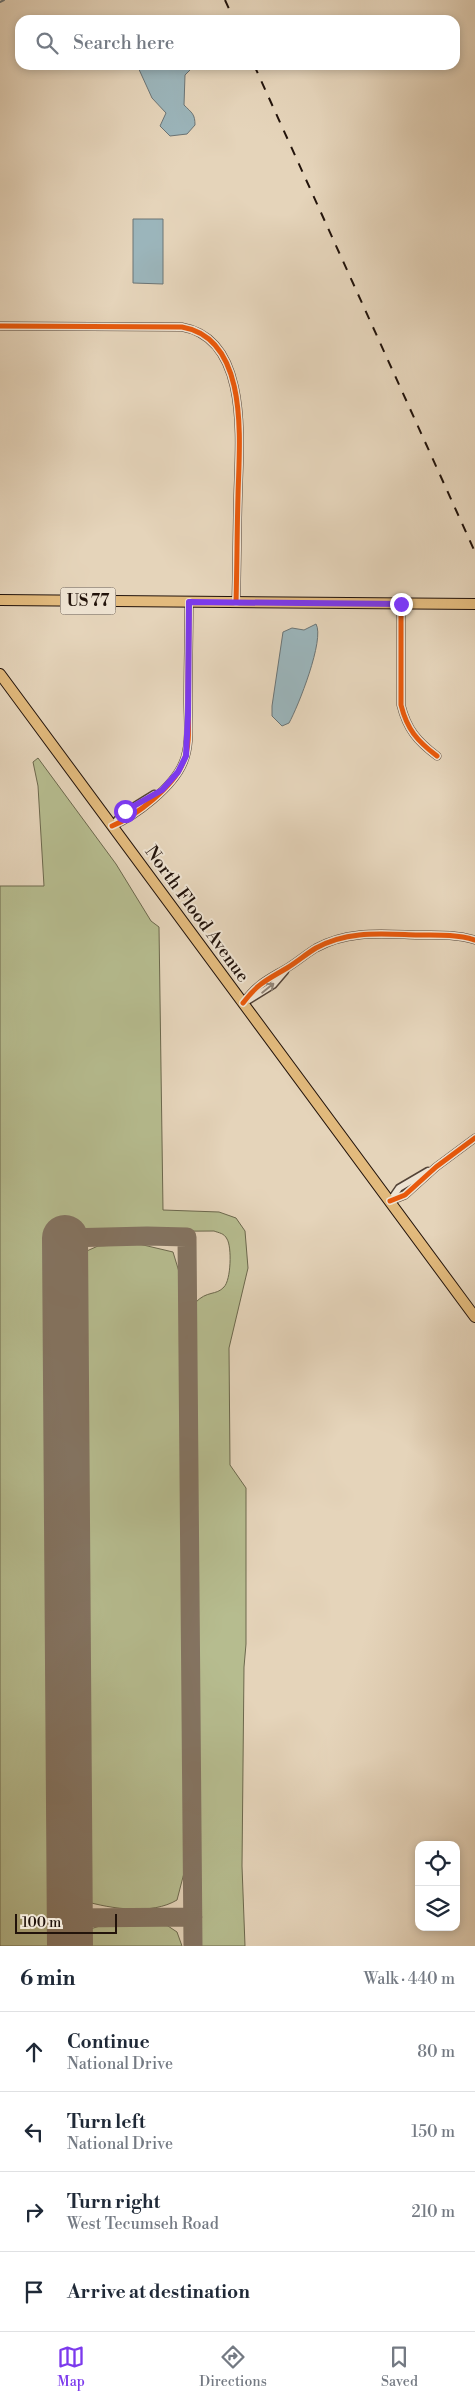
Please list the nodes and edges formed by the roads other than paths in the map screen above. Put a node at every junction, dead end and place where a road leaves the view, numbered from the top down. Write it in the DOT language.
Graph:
graph roads {
  1 [pos="0,326"];
  2 [pos="0,600"];
  3 [pos="189,602"];
  4 [pos="236,602"];
  5 [pos="401,604"];
  6 [pos="475,604"];
  7 [pos="0,674"];
  8 [pos="436,756"];
  9 [pos="112,826"];
  10 [pos="475,940"];
  11 [pos="243,1003"];
  12 [pos="475,1138"];
  13 [pos="390,1201"];
  14 [pos="475,1318"];
  1 -- 4 [label="street"];
  2 -- 3 [label="main road, US 77"];
  3 -- 4 [label="main road, US 77"];
  3 -- 9 [label="street"];
  4 -- 5 [label="main road, US 77"];
  5 -- 6 [label="main road, US 77"];
  5 -- 8 [label="street"];
  7 -- 9 [label="main road, North Flood Avenue"];
  9 -- 11 [label="main road, North Flood Avenue"];
  10 -- 11 [label="street"];
  11 -- 13 [label="main road, North Flood Avenue"];
  12 -- 13 [label="street"];
  13 -- 14 [label="main road, North Flood Avenue"];
}
